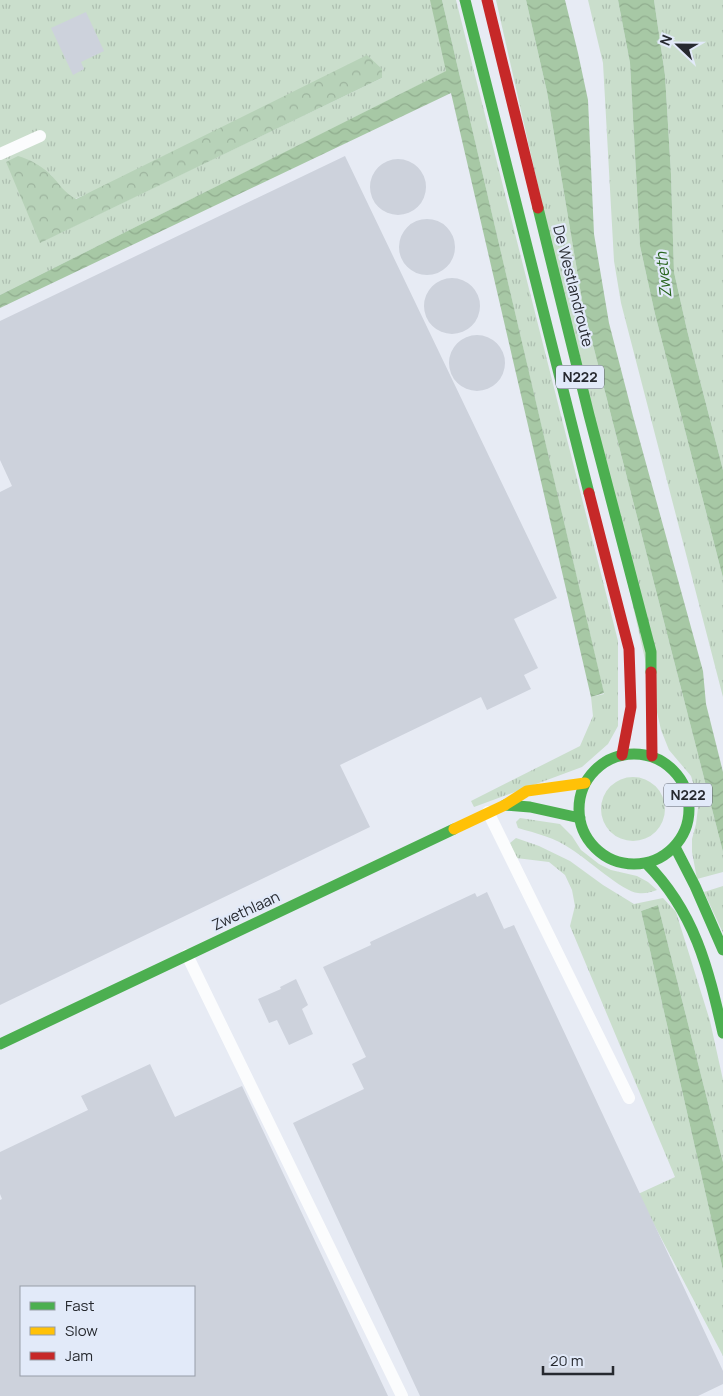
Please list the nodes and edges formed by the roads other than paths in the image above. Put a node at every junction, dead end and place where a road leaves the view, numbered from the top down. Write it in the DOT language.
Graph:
graph roads {
  1 [pos="465,0"];
  2 [pos="487,0"];
  3 [pos="40,136"];
  4 [pos="0,154"];
  5 [pos="622,755"];
  6 [pos="652,756"];
  7 [pos="586,783"];
  8 [pos="505,805"];
  9 [pos="488,812"];
  10 [pos="580,818"];
  11 [pos="675,847"];
  12 [pos="646,863"];
  13 [pos="723,950"];
  14 [pos="186,955"];
  15 [pos="723,1033"];
  16 [pos="0,1044"];
  17 [pos="629,1098"];
  18 [pos="402,1396"];
  1 -- 5 [label="main road, N222"];
  2 -- 6 [label="main road, De Westlandroute / N222"];
  3 -- 4 [label="lane"];
  5 -- 6 [label="main road, N222"];
  5 -- 7 [label="main road, N222"];
  6 -- 11 [label="main road, N222"];
  7 -- 8 [label="main road, Zwethlaan"];
  7 -- 10 [label="main road, N222"];
  8 -- 9 [label="main road, Zwethlaan"];
  8 -- 10 [label="main road, Zwethlaan"];
  9 -- 14 [label="main road, Zwethlaan"];
  9 -- 17 [label="lane"];
  10 -- 12 [label="main road, N222"];
  11 -- 12 [label="main road, N222"];
  11 -- 13 [label="main road"];
  12 -- 15 [label="main road"];
  14 -- 16 [label="main road, Zwethlaan"];
  14 -- 18 [label="lane"];
}
